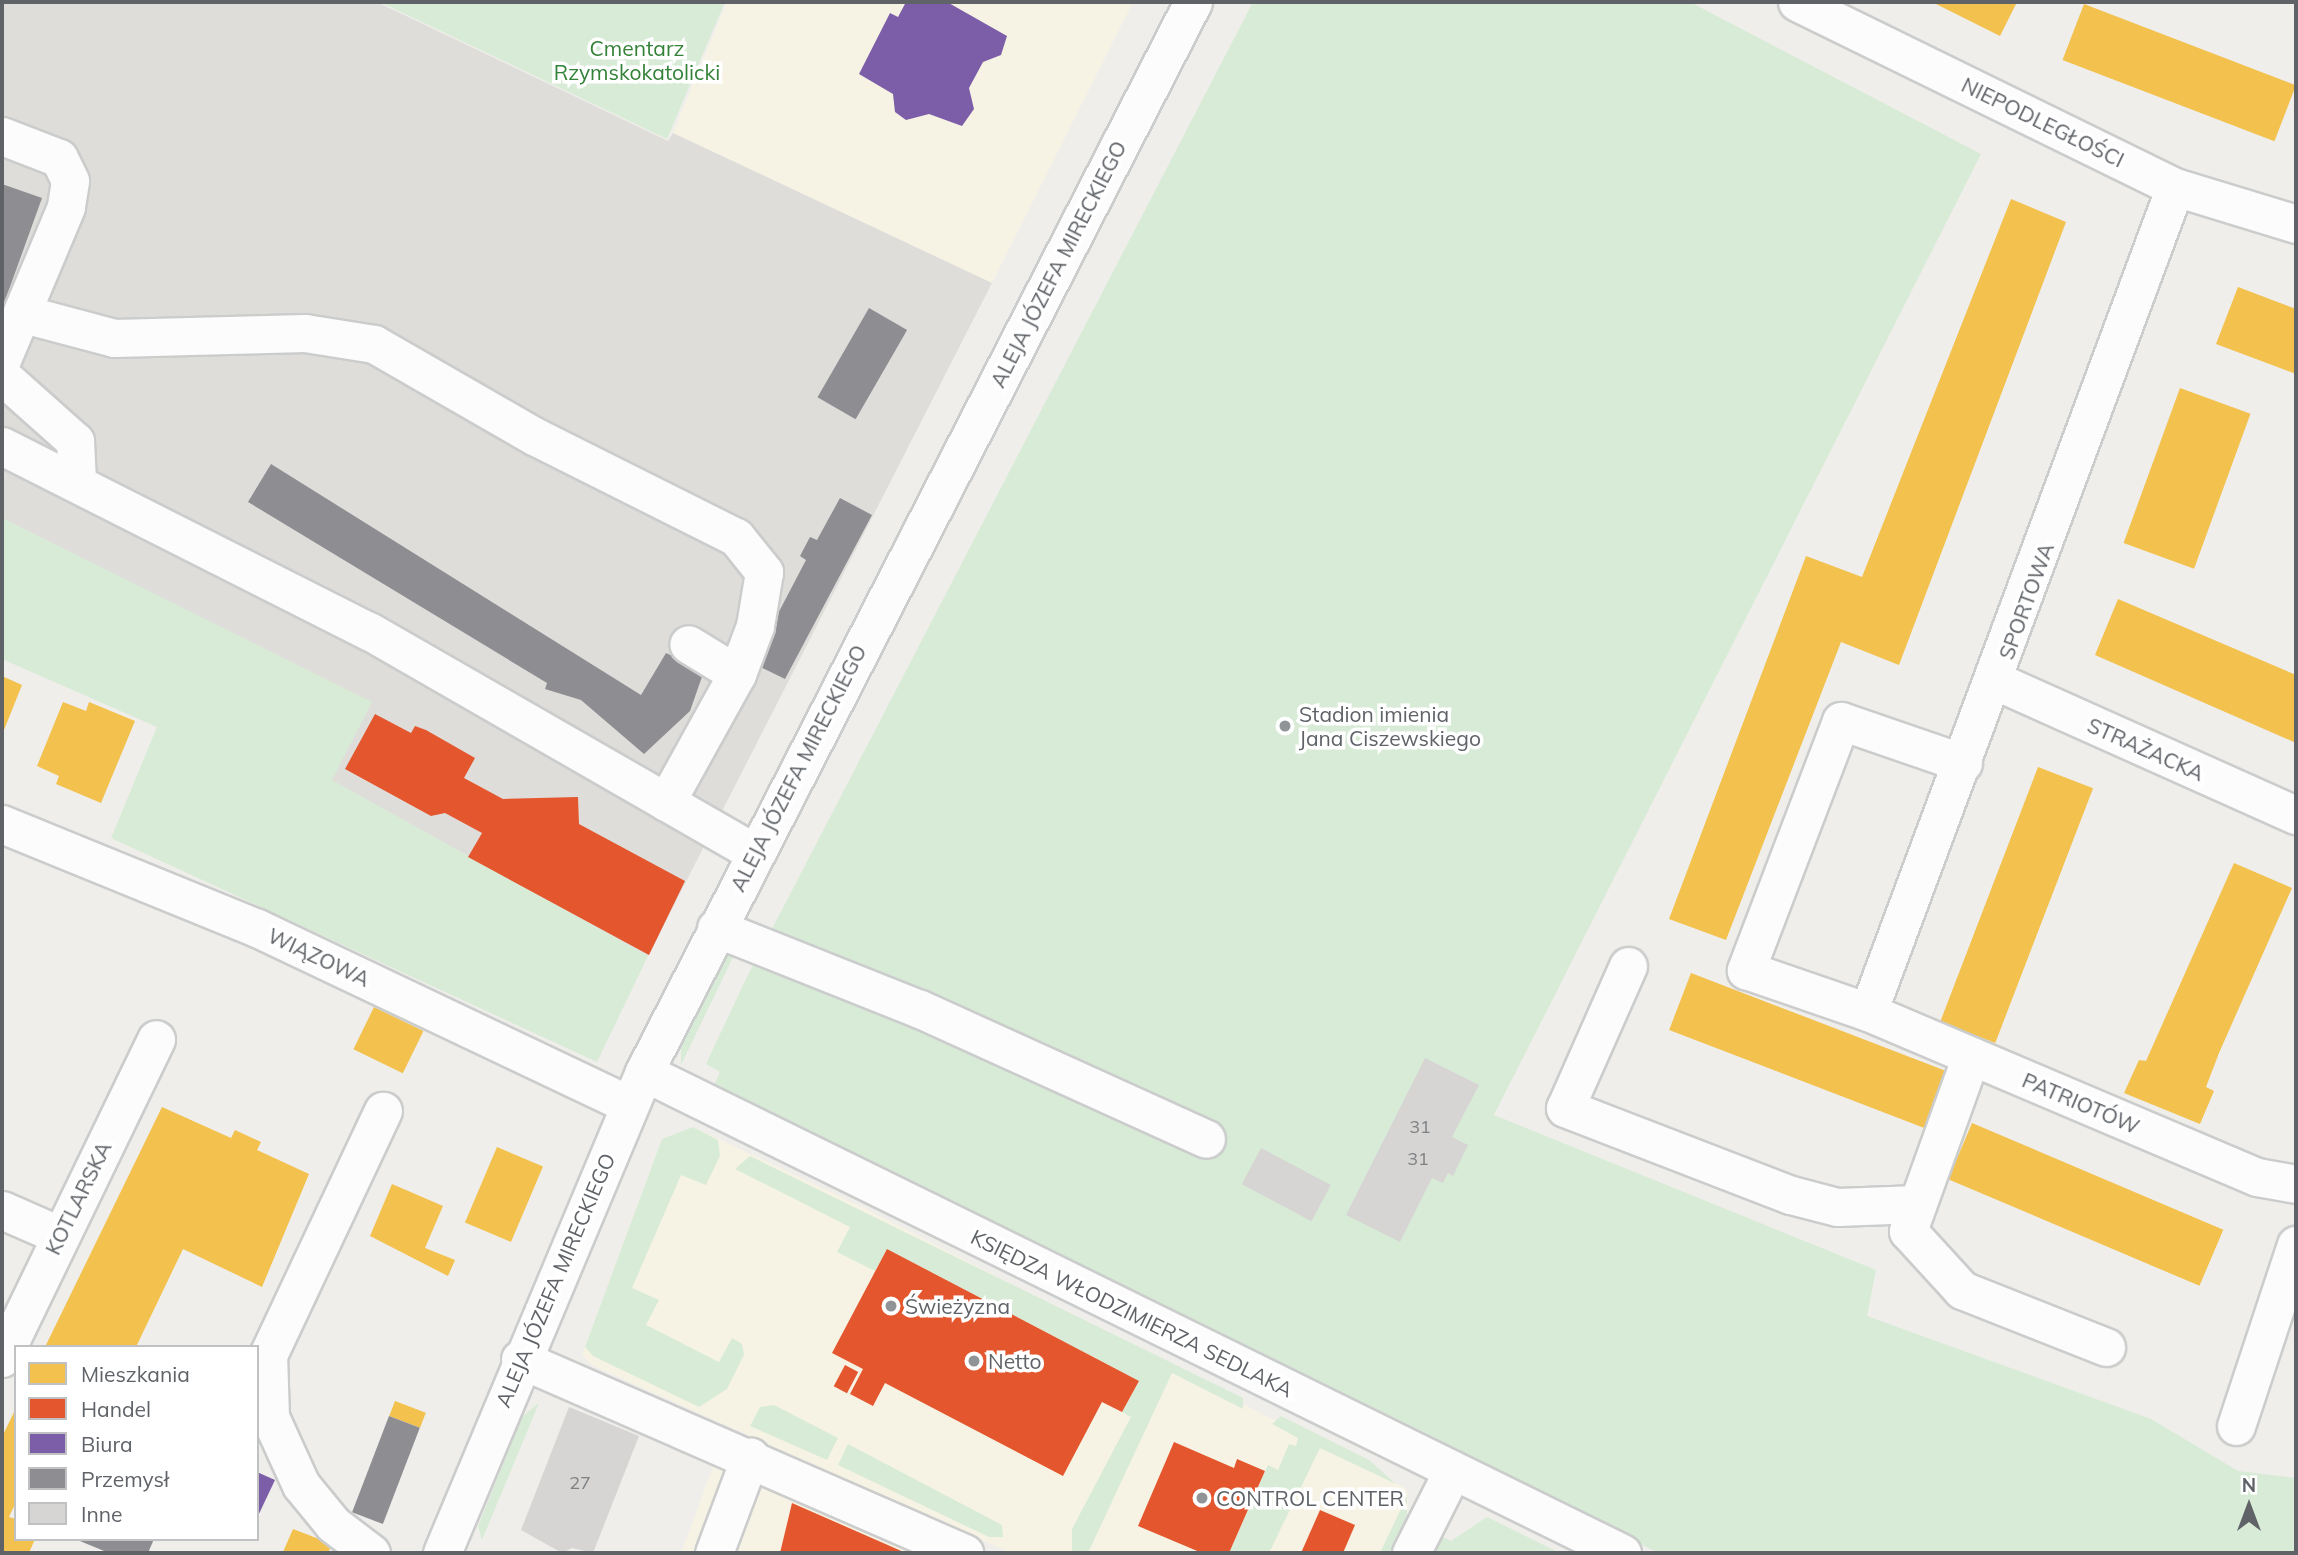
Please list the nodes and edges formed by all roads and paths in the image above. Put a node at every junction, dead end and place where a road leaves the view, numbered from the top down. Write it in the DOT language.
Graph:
graph roads {
  1 [pos="1193,2"];
  2 [pos="1797,2"];
  3 [pos="2,136"];
  4 [pos="2175,187"];
  5 [pos="2296,224"];
  6 [pos="24,314"];
  7 [pos="2,359"];
  8 [pos="2,376"];
  9 [pos="2,446"];
  10 [pos="76,481"];
  11 [pos="688,644"];
  12 [pos="737,674"];
  13 [pos="1996,681"];
  14 [pos="1963,763"];
  15 [pos="666,802"];
  16 [pos="2296,816"];
  17 [pos="2,824"];
  18 [pos="755,853"];
  19 [pos="716,928"];
  20 [pos="1628,965"];
  21 [pos="1868,1012"];
  22 [pos="156,1040"];
  23 [pos="1971,1056"];
  24 [pos="644,1072"];
  25 [pos="629,1105"];
  26 [pos="383,1111"];
  27 [pos="1206,1139"];
  28 [pos="2296,1184"];
  29 [pos="1917,1204"];
  30 [pos="2,1210"];
  31 [pos="58,1235"];
  32 [pos="2296,1245"];
  33 [pos="2106,1347"];
  34 [pos="2,1358"];
  35 [pos="520,1359"];
  36 [pos="2236,1426"];
  37 [pos="750,1457"];
  38 [pos="1453,1470"];
  39 [pos="371,1553"];
  40 [pos="442,1553"];
  41 [pos="714,1553"];
  42 [pos="964,1553"];
  43 [pos="1411,1553"];
  44 [pos="1622,1553"];
  1 -- 18 [label="street, ALEJA JÓZEFA MIRECKIEGO"];
  2 -- 4 [label="street, NIEPODLEGŁOŚCI"];
  3 -- 6 [label="street"];
  4 -- 5 [label="street, NIEPODLEGŁOŚCI"];
  4 -- 13 [label="street, SPORTOWA"];
  6 -- 7 [label="street"];
  6 -- 12 [label="street"];
  8 -- 10 [label="street"];
  9 -- 10 [label="street"];
  10 -- 15 [label="street"];
  11 -- 12 [label="street"];
  12 -- 15 [label="street"];
  13 -- 14 [label="street, SPORTOWA"];
  13 -- 16 [label="street, STRAŻACKA"];
  14 -- 21 [label="street, SPORTOWA"];
  14 -- 21 [label="street, PATRIOTÓW"];
  15 -- 18 [label="street"];
  17 -- 25 [label="street, WIĄZOWA"];
  18 -- 19 [label="street, ALEJA JÓZEFA MIRECKIEGO"];
  19 -- 24 [label="street, ALEJA JÓZEFA MIRECKIEGO"];
  19 -- 27 [label="street"];
  20 -- 29 [label="street"];
  21 -- 23 [label="street, PATRIOTÓW"];
  22 -- 31 [label="street, KOTLARSKA"];
  23 -- 28 [label="street, PATRIOTÓW"];
  23 -- 29 [label="street"];
  24 -- 25 [label="street, ALEJA JÓZEFA MIRECKIEGO"];
  24 -- 38 [label="street, KSIĘDZA WŁODZIMIERZA SEDLAKA"];
  25 -- 35 [label="street, ALEJA JÓZEFA MIRECKIEGO"];
  26 -- 39 [label="street"];
  29 -- 33 [label="street"];
  30 -- 31 [label="street"];
  31 -- 34 [label="street, KOTLARSKA"];
  32 -- 36 [label="street"];
  35 -- 37 [label="street"];
  35 -- 40 [label="street, ALEJA JÓZEFA MIRECKIEGO"];
  37 -- 41 [label="street"];
  37 -- 42 [label="street"];
  38 -- 43 [label="street"];
  38 -- 44 [label="street, KSIĘDZA WŁODZIMIERZA SEDLAKA"];
}
